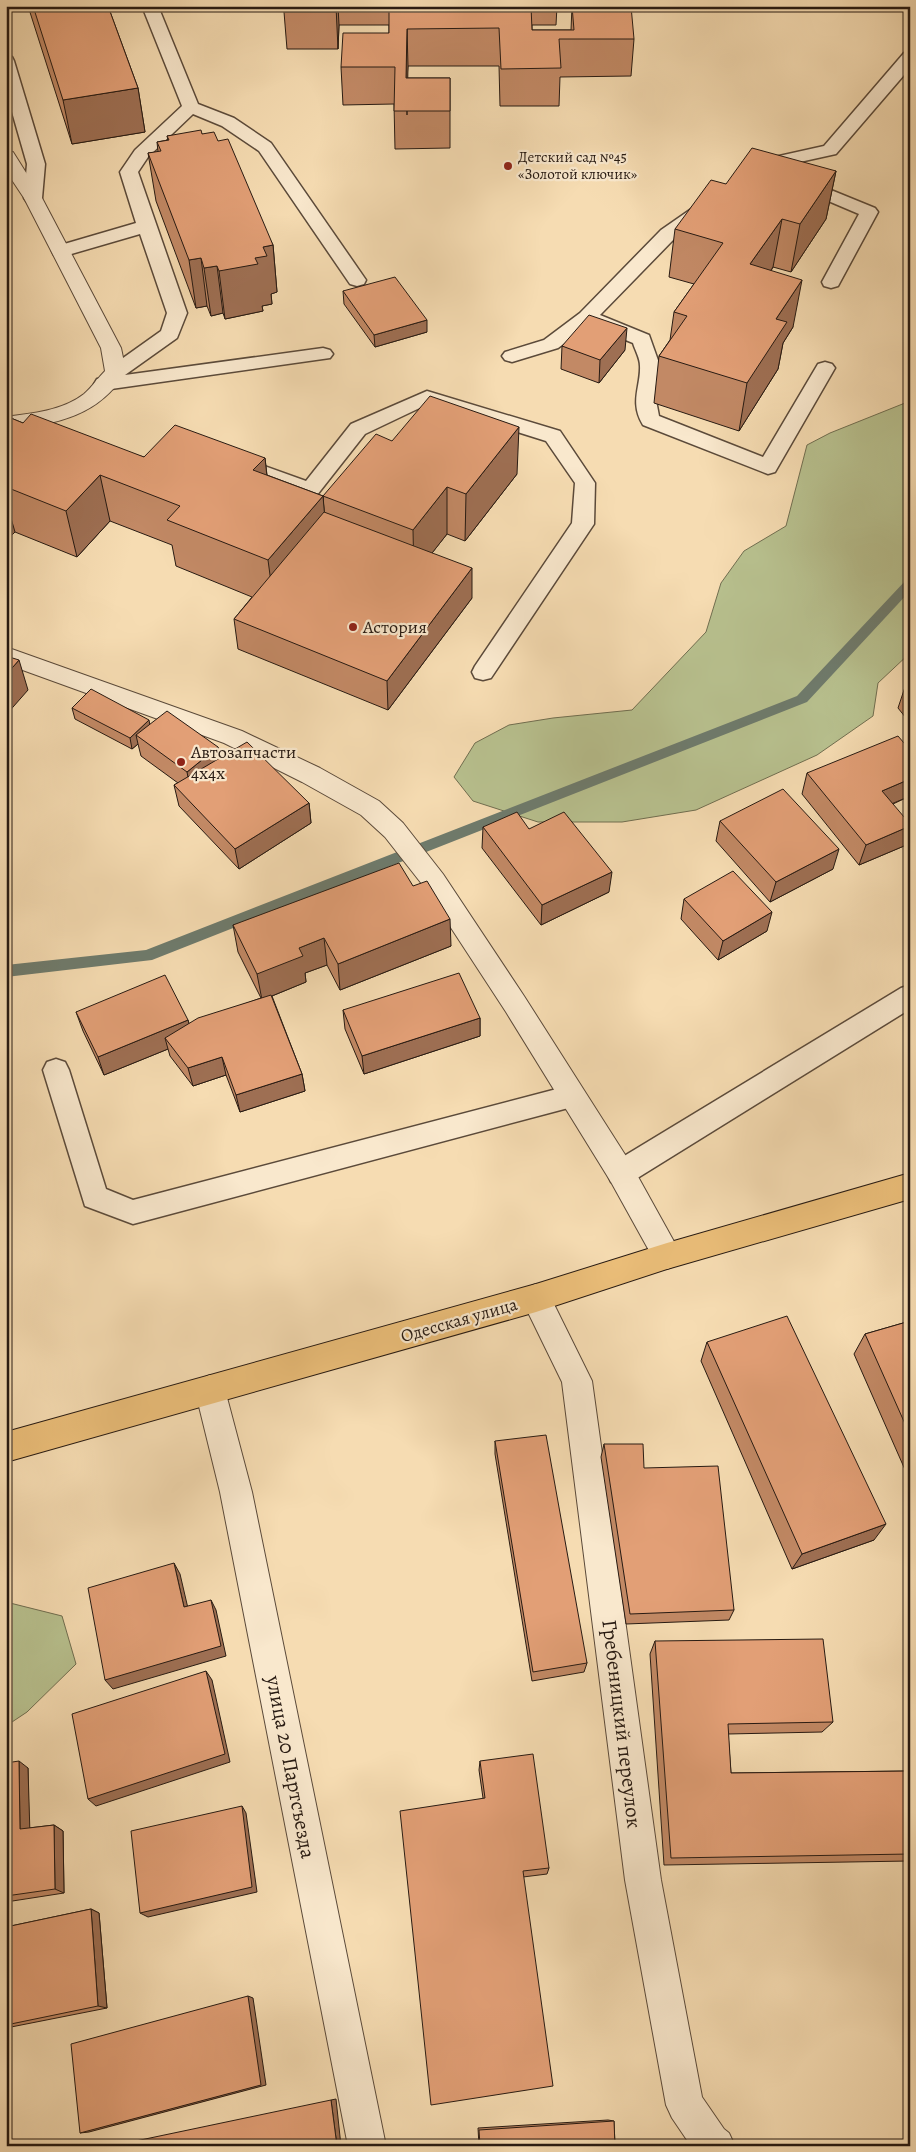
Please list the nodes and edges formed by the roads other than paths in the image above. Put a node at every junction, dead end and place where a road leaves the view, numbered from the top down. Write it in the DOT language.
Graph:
graph roads {
  1 [pos="150,6"];
  2 [pos="910,57"];
  3 [pos="6,61"];
  4 [pos="191,107"];
  5 [pos="6,156"];
  6 [pos="762,165"];
  7 [pos="746,177"];
  8 [pos="34,198"];
  9 [pos="715,200"];
  10 [pos="146,226"];
  11 [pos="62,251"];
  12 [pos="357,280"];
  13 [pos="831,282"];
  14 [pos="587,317"];
  15 [pos="323,354"];
  16 [pos="512,356"];
  17 [pos="825,368"];
  18 [pos="110,378"];
  19 [pos="6,424"];
  20 [pos="51,438"];
  21 [pos="220,457"];
  22 [pos="6,655"];
  23 [pos="483,672"];
  24 [pos="910,996"];
  25 [pos="56,1070"];
  26 [pos="572,1096"];
  27 [pos="621,1173"];
  28 [pos="910,1186"];
  29 [pos="667,1256"];
  30 [pos="536,1298"];
  31 [pos="210,1390"];
  32 [pos="6,1447"];
  33 [pos="367,2146"];
  34 [pos="716,2146"];
  1 -- 4 [label="lane"];
  2 -- 6 [label="lane"];
  3 -- 8 [label="lane"];
  4 -- 10 [label="lane"];
  4 -- 12 [label="lane"];
  5 -- 8 [label="street"];
  6 -- 7 [label="lane"];
  6 -- 13 [label="lane"];
  8 -- 11 [label="street"];
  9 -- 14 [label="lane"];
  10 -- 11 [label="lane"];
  10 -- 18 [label="lane"];
  11 -- 18 [label="street"];
  14 -- 16 [label="lane"];
  14 -- 17 [label="lane"];
  15 -- 18 [label="lane"];
  18 -- 19 [label="street"];
  19 -- 20 [label="lane"];
  21 -- 23 [label="lane"];
  22 -- 26 [label="street"];
  24 -- 27 [label="lane"];
  25 -- 26 [label="lane"];
  26 -- 27 [label="street"];
  27 -- 29 [label="street"];
  28 -- 29 [label="main road, Одесская улица"];
  29 -- 30 [label="main road, Одесская улица"];
  30 -- 31 [label="main road, Одесская улица"];
  30 -- 34 [label="street, Гребеницкий переулок"];
  31 -- 32 [label="main road, Одесская улица"];
  31 -- 33 [label="street, улица 20 Партсъезда"];
}
